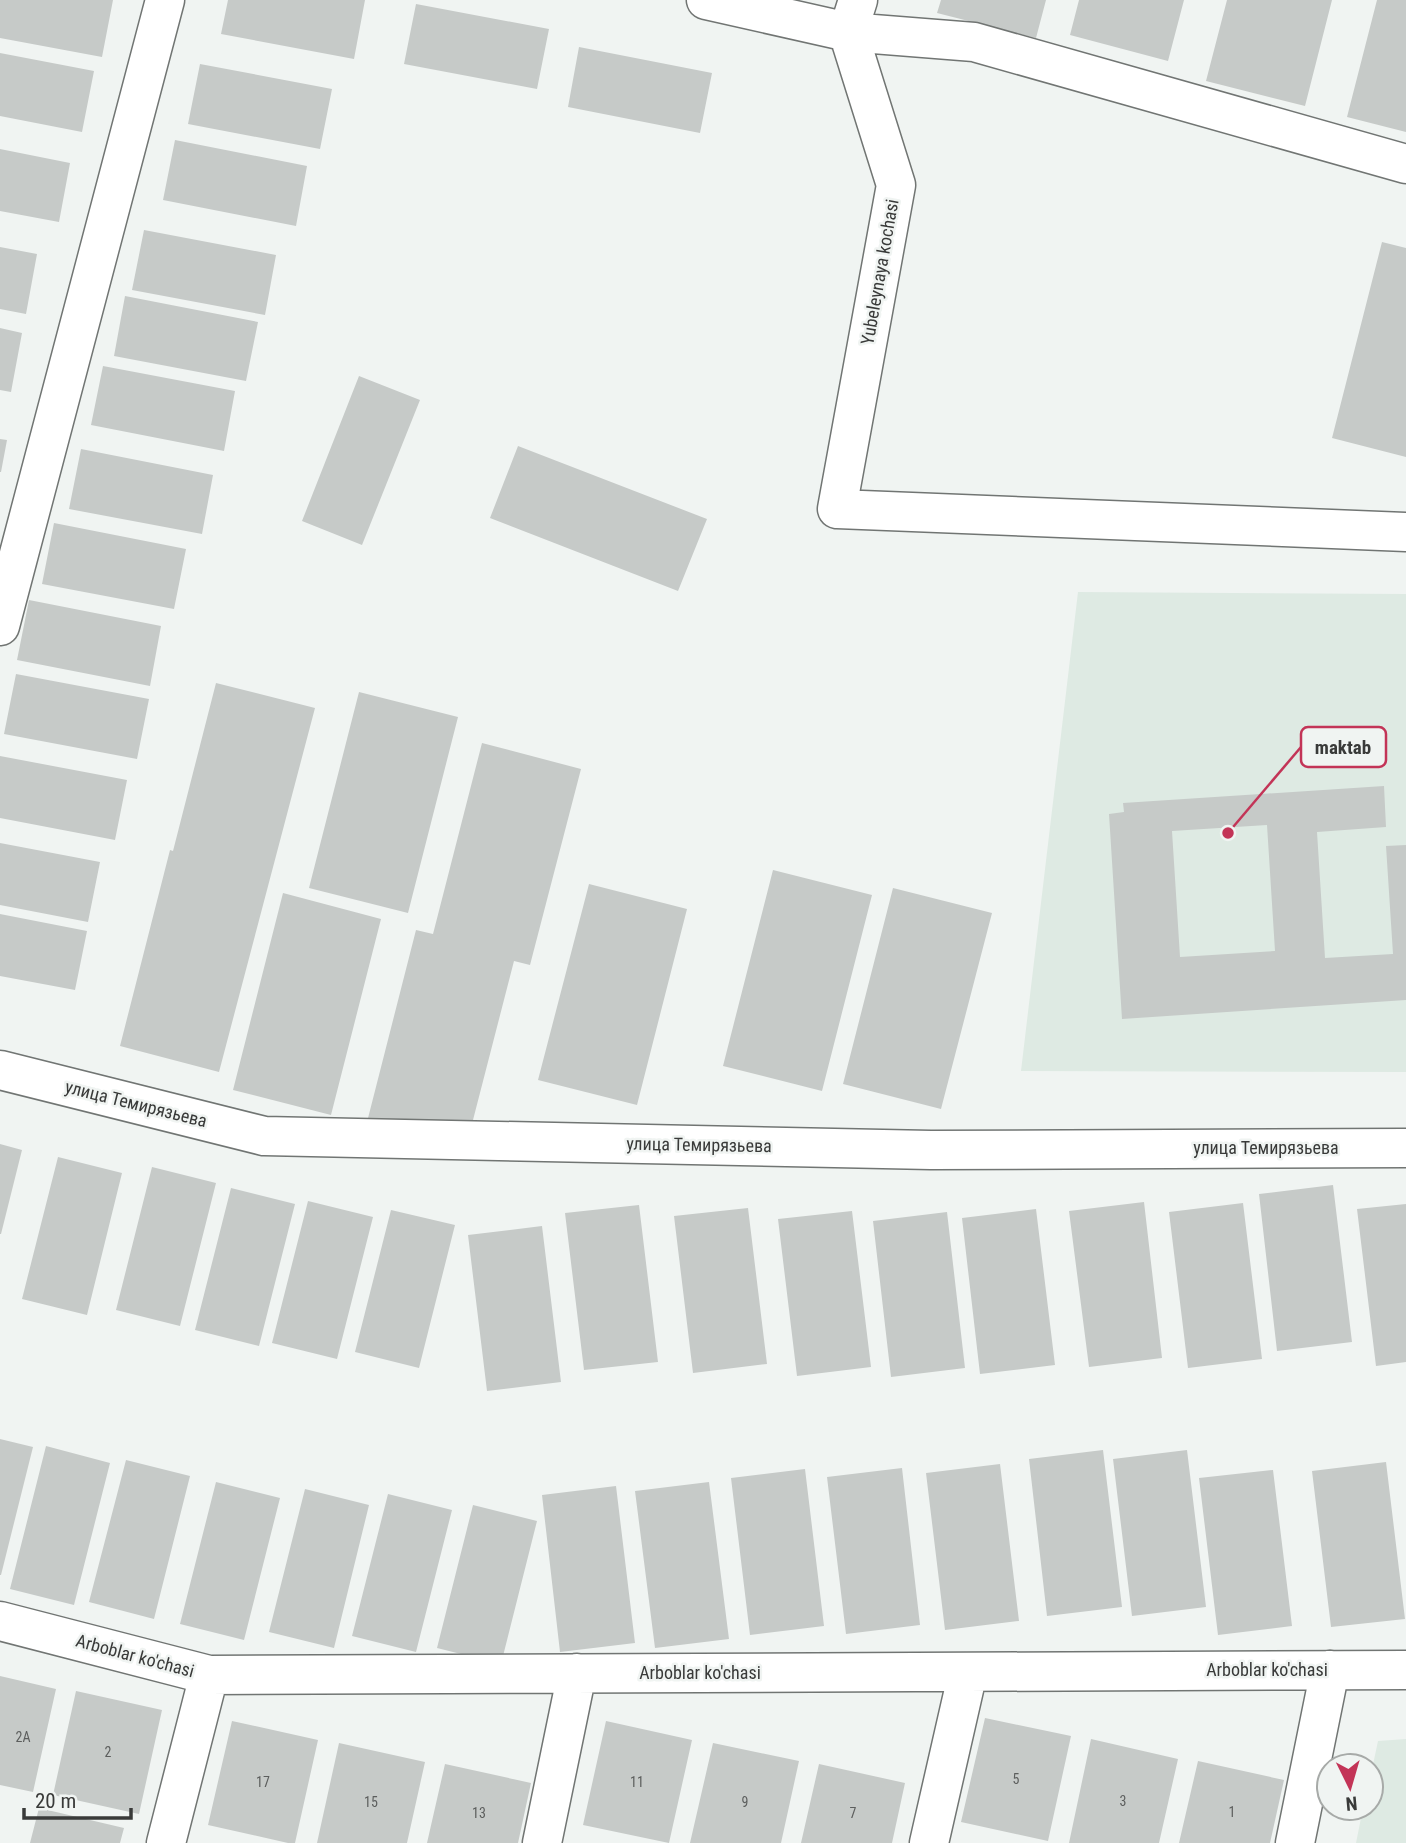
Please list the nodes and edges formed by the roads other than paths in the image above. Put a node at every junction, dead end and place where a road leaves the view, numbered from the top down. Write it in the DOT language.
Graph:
graph roads {
  1 [pos="164,0"];
  2 [pos="706,0"];
  3 [pos="853,16"];
  4 [pos="1406,164"];
  5 [pos="1406,531"];
  6 [pos="0,626"];
  7 [pos="0,1070"];
  8 [pos="1406,1148"];
  9 [pos="0,1620"];
  10 [pos="1330,1670"];
  11 [pos="1406,1670"];
  12 [pos="968,1672"];
  13 [pos="577,1673"];
  14 [pos="209,1675"];
  15 [pos="166,1843"];
  16 [pos="542,1843"];
  17 [pos="929,1843"];
  18 [pos="1295,1843"];
  1 -- 6 [label="street"];
  2 -- 3 [label="street"];
  3 -- 4 [label="street"];
  3 -- 5 [label="street, Yubeleynaya kochasi"];
  7 -- 8 [label="street, улица Темирязьева"];
  9 -- 14 [label="street, Arboblar ko'chasi"];
  10 -- 11 [label="street, Arboblar ko'chasi"];
  10 -- 12 [label="street, Arboblar ko'chasi"];
  10 -- 18 [label="street"];
  12 -- 13 [label="street, Arboblar ko'chasi"];
  12 -- 17 [label="street"];
  13 -- 14 [label="street, Arboblar ko'chasi"];
  13 -- 16 [label="street"];
  14 -- 15 [label="street"];
}
